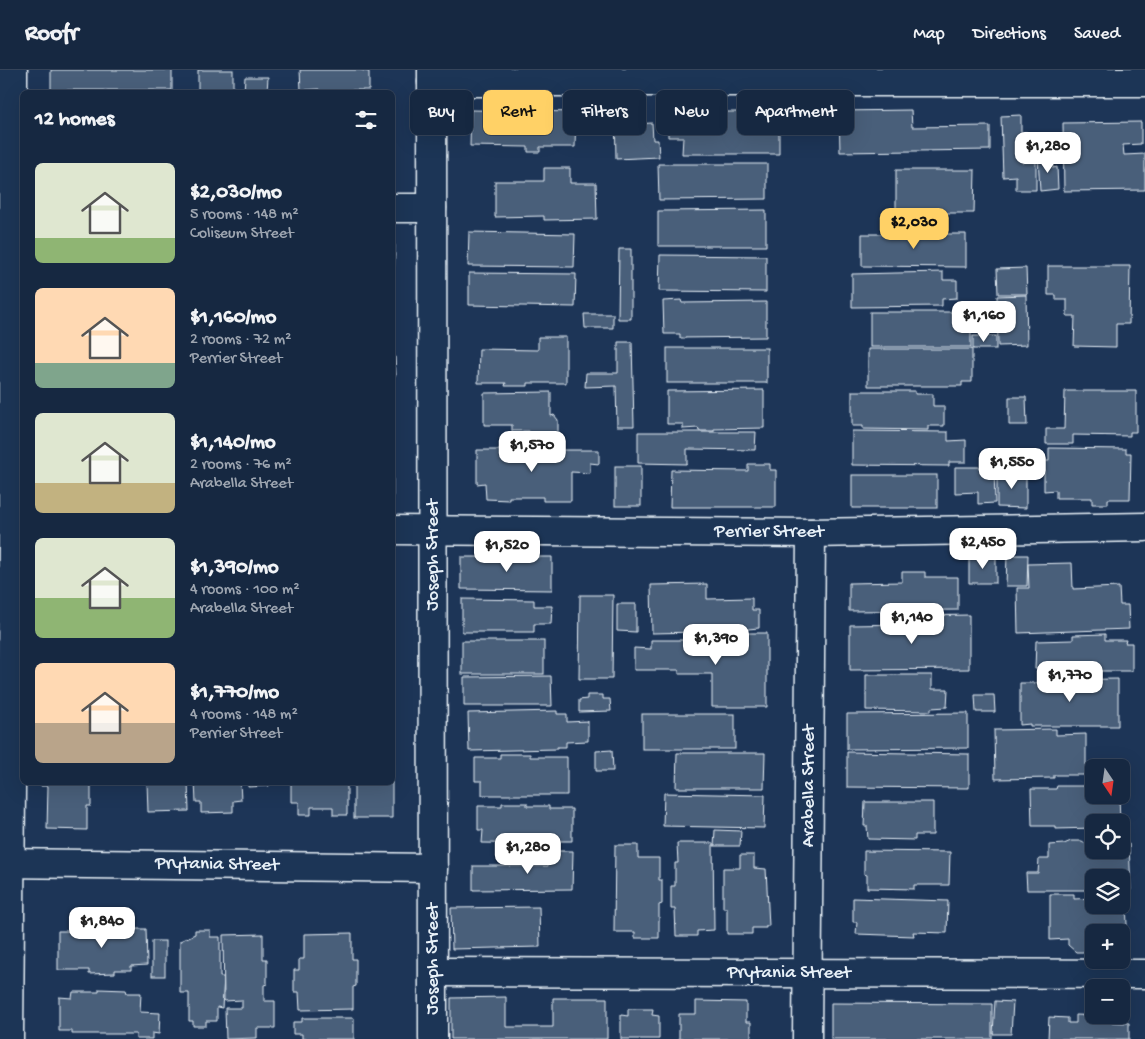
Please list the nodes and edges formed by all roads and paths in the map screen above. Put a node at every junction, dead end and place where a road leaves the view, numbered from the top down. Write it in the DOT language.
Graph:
graph roads {
  1 [pos="13,70"];
  2 [pos="432,76"];
  3 [pos="1145,82"];
  4 [pos="12,208"];
  5 [pos="395,208"];
  6 [pos="432,208"];
  7 [pos="1145,527"];
  8 [pos="433,529"];
  9 [pos="395,530"];
  10 [pos="811,533"];
  11 [pos="12,534"];
  12 [pos="5,864"];
  13 [pos="433,868"];
  14 [pos="434,972"];
  15 [pos="808,973"];
  16 [pos="1145,974"];
  17 [pos="8,1039"];
  18 [pos="433,1039"];
  19 [pos="807,1039"];
  1 -- 4 [label="street"];
  2 -- 3 [label="street"];
  2 -- 6 [label="street, Joseph Street"];
  4 -- 11 [label="street"];
  5 -- 6 [label="street"];
  6 -- 8 [label="street, Joseph Street"];
  7 -- 10 [label="street, Perrier Street"];
  8 -- 9 [label="street, Perrier Street"];
  8 -- 10 [label="street, Perrier Street"];
  8 -- 13 [label="street, Joseph Street"];
  10 -- 15 [label="street, Arabella Street"];
  11 -- 12 [label="street"];
  12 -- 13 [label="street, Prytania Street"];
  12 -- 17 [label="street"];
  13 -- 14 [label="street, Joseph Street"];
  14 -- 15 [label="street, Prytania Street"];
  14 -- 18 [label="street, Joseph Street"];
  15 -- 16 [label="street, Prytania Street"];
  15 -- 19 [label="street, Arabella Street"];
}
